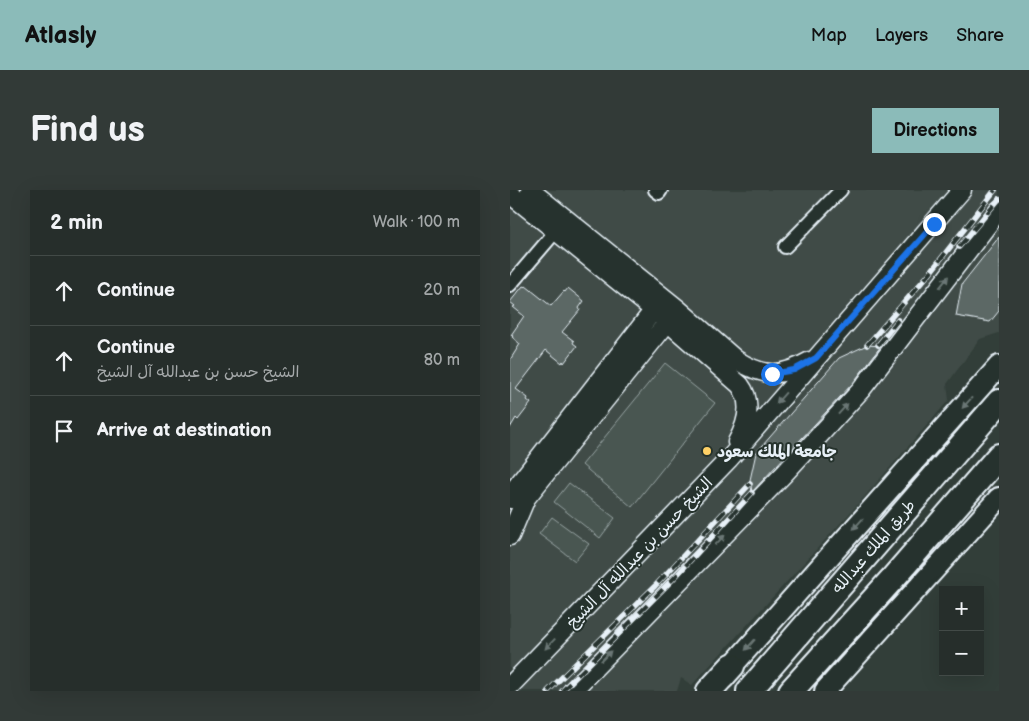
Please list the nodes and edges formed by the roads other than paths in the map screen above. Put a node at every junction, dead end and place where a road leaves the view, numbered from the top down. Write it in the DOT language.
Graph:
graph roads {
  1 [pos="530,190"];
  2 [pos="655,190"];
  3 [pos="661,190"];
  4 [pos="841,190"];
  5 [pos="962,190"];
  6 [pos="510,194"];
  7 [pos="999,210"];
  8 [pos="556,231"];
  9 [pos="785,247"];
  10 [pos="510,285"];
  11 [pos="666,310"];
  12 [pos="816,358"];
  13 [pos="999,366"];
  14 [pos="999,402"];
  15 [pos="999,456"];
  16 [pos="728,459"];
  17 [pos="999,479"];
  18 [pos="999,498"];
  19 [pos="510,499"];
  20 [pos="510,536"];
  21 [pos="894,577"];
  22 [pos="732,666"];
  23 [pos="510,686"];
  24 [pos="572,691"];
  25 [pos="709,691"];
  26 [pos="715,691"];
  27 [pos="749,691"];
  28 [pos="792,691"];
  29 [pos="824,691"];
  1 -- 11 [label="main road"];
  2 -- 3 [label="street"];
  4 -- 9 [label="street"];
  5 -- 12 [label="main road, الشيخ حسن بن عبدالله آل الشيخ"];
  6 -- 8 [label="main road"];
  24 -- 7 [label="main road, one-way"];
  8 -- 10 [label="street"];
  8 -- 11 [label="main road"];
  11 -- 12 [label="main road"];
  11 -- 16 [label="main road"];
  11 -- 19 [label="main road"];
  11 -- 20 [label="main road"];
  12 -- 16 [label="main road, الشيخ حسن بن عبدالله آل الشيخ, one-way"];
  13 -- 22 [label="main road, one-way"];
  14 -- 27 [label="highway, طريق الملك عبدالله"];
  15 -- 21 [label="highway"];
  16 -- 23 [label="main road, الشيخ حسن بن عبدالله آل الشيخ, one-way"];
  17 -- 21 [label="highway"];
  18 -- 29 [label="main road"];
  21 -- 28 [label="highway"];
  22 -- 25 [label="highway"];
  22 -- 26 [label="main road"];
}
